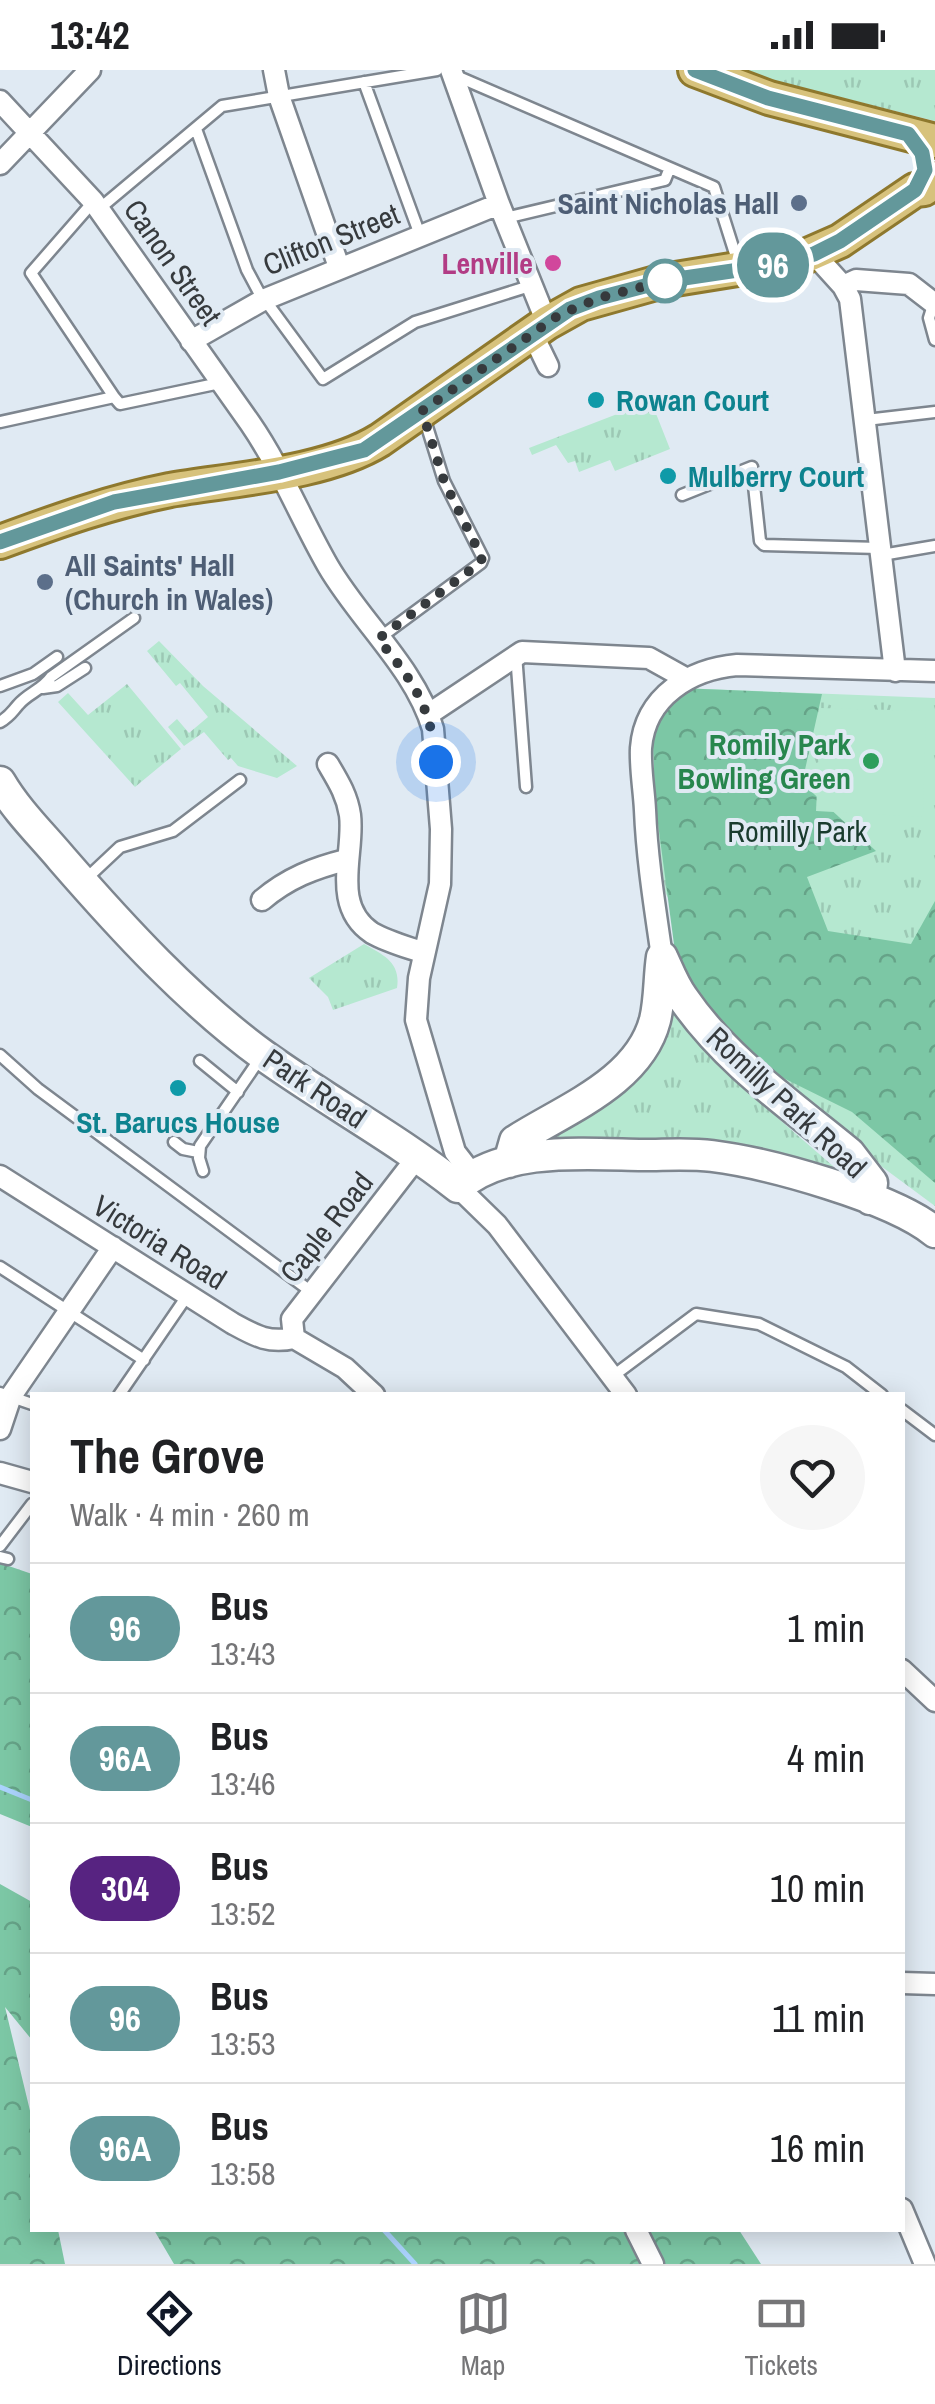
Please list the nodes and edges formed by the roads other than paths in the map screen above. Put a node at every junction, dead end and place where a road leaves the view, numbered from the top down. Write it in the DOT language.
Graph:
graph roads {
  1 [pos="90,70"];
  2 [pos="274,70"];
  3 [pos="695,70"];
  4 [pos="447,71"];
  5 [pos="364,82"];
  6 [pos="279,96"];
  7 [pos="0,100"];
  8 [pos="196,129"];
  9 [pos="28,131"];
  10 [pos="921,137"];
  11 [pos="0,164"];
  12 [pos="669,170"];
  13 [pos="925,185"];
  14 [pos="96,205"];
  15 [pos="502,211"];
  16 [pos="420,235"];
  17 [pos="814,254"];
  18 [pos="339,268"];
  19 [pos="740,269"];
  20 [pos="533,286"];
  21 [pos="843,286"];
  22 [pos="264,299"];
  23 [pos="934,303"];
  24 [pos="540,328"];
  25 [pos="935,340"];
  26 [pos="191,341"];
  27 [pos="548,366"];
  28 [pos="220,383"];
  29 [pos="114,397"];
  30 [pos="422,411"];
  31 [pos="935,412"];
  32 [pos="866,420"];
  33 [pos="0,422"];
  34 [pos="279,472"];
  35 [pos="682,495"];
  36 [pos="0,541"];
  37 [pos="935,546"];
  38 [pos="880,552"];
  39 [pos="134,618"];
  40 [pos="378,639"];
  41 [pos="516,654"];
  42 [pos="57,657"];
  43 [pos="85,668"];
  44 [pos="895,671"];
  45 [pos="935,672"];
  46 [pos="685,678"];
  47 [pos="0,686"];
  48 [pos="42,688"];
  49 [pos="428,714"];
  50 [pos="0,722"];
  51 [pos="328,764"];
  52 [pos="240,780"];
  53 [pos="526,787"];
  54 [pos="2,789"];
  55 [pos="346,860"];
  56 [pos="82,882"];
  57 [pos="262,900"];
  58 [pos="424,954"];
  59 [pos="662,956"];
  60 [pos="0,1055"];
  61 [pos="263,1055"];
  62 [pos="200,1060"];
  63 [pos="238,1092"];
  64 [pos="174,1142"];
  65 [pos="198,1152"];
  66 [pos="418,1156"];
  67 [pos="509,1162"];
  68 [pos="203,1171"];
  69 [pos="0,1176"];
  70 [pos="465,1180"];
  71 [pos="870,1198"];
  72 [pos="935,1232"];
  73 [pos="113,1247"];
  74 [pos="0,1267"];
  75 [pos="312,1293"];
  76 [pos="188,1295"];
  77 [pos="69,1311"];
  78 [pos="294,1338"];
  79 [pos="144,1360"];
  80 [pos="613,1376"];
  81 [pos="122,1392"];
  82 [pos="371,1392"];
  83 [pos="624,1392"];
  84 [pos="878,1392"];
  85 [pos="6,1395"];
  86 [pos="30,1403"];
  87 [pos="905,1412"];
  88 [pos="0,1429"];
  89 [pos="935,1435"];
  90 [pos="0,1473"];
  91 [pos="30,1481"];
  92 [pos="30,1507"];
  93 [pos="0,1546"];
  94 [pos="905,1673"];
  95 [pos="935,1701"];
  96 [pos="905,1983"];
  97 [pos="935,1984"];
  98 [pos="905,2216"];
  99 [pos="637,2232"];
  100 [pos="652,2264"];
  101 [pos="925,2264"];
  1 -- 9 [label="street"];
  2 -- 6 [label="street"];
  3 -- 10 [label="main road"];
  4 -- 5 [label="lane"];
  4 -- 12 [label="lane"];
  4 -- 15 [label="street"];
  5 -- 6 [label="lane"];
  5 -- 16 [label="lane"];
  6 -- 8 [label="lane"];
  6 -- 18 [label="street"];
  7 -- 9 [label="street, Canon Street"];
  8 -- 14 [label="lane"];
  8 -- 22 [label="lane"];
  9 -- 11 [label="street"];
  9 -- 14 [label="street, Canon Street"];
  10 -- 13 [label="main road"];
  12 -- 15 [label="lane"];
  12 -- 19 [label="lane"];
  13 -- 17 [label="main road"];
  14 -- 26 [label="street, Canon Street"];
  14 -- 29 [label="lane"];
  15 -- 16 [label="street, Clifton Street"];
  15 -- 20 [label="street"];
  16 -- 18 [label="street, Clifton Street"];
  17 -- 19 [label="main road"];
  17 -- 21 [label="street"];
  18 -- 22 [label="street, Clifton Street"];
  19 -- 24 [label="main road"];
  20 -- 22 [label="lane"];
  20 -- 24 [label="street"];
  21 -- 23 [label="street"];
  21 -- 32 [label="street"];
  22 -- 26 [label="street, Clifton Street"];
  23 -- 25 [label="lane"];
  24 -- 27 [label="street"];
  24 -- 30 [label="main road"];
  26 -- 28 [label="street, Canon Street"];
  28 -- 29 [label="lane"];
  28 -- 34 [label="street, Canon Street"];
  29 -- 33 [label="lane"];
  30 -- 34 [label="main road"];
  30 -- 40 [label="lane"];
  31 -- 32 [label="lane"];
  32 -- 38 [label="street"];
  34 -- 36 [label="main road"];
  34 -- 40 [label="street, Canon Street"];
  35 -- 38 [label="lane"];
  37 -- 38 [label="lane"];
  38 -- 44 [label="street"];
  39 -- 48 [label="lane"];
  40 -- 49 [label="street, Canon Street"];
  41 -- 46 [label="street"];
  41 -- 49 [label="street"];
  41 -- 53 [label="lane"];
  42 -- 47 [label="lane"];
  43 -- 48 [label="lane"];
  44 -- 45 [label="street"];
  44 -- 46 [label="street"];
  46 -- 59 [label="street, Romilly Park Road"];
  48 -- 50 [label="lane"];
  49 -- 58 [label="street"];
  51 -- 55 [label="street"];
  52 -- 56 [label="lane"];
  54 -- 56 [label="street, Park Road"];
  55 -- 57 [label="street"];
  55 -- 58 [label="street"];
  56 -- 61 [label="street, Park Road"];
  58 -- 70 [label="street"];
  59 -- 67 [label="street, Romilly Park Road"];
  59 -- 71 [label="street, Romilly Park Road"];
  60 -- 75 [label="lane"];
  61 -- 63 [label="lane"];
  61 -- 66 [label="street, Park Road"];
  62 -- 63 [label="lane"];
  63 -- 65 [label="lane"];
  64 -- 65 [label="lane"];
  65 -- 68 [label="lane"];
  66 -- 70 [label="street, Park Road"];
  66 -- 75 [label="street, Caple Road"];
  67 -- 70 [label="street, Romilly Park Road"];
  67 -- 71 [label="street, Romilly Park Road"];
  69 -- 73 [label="street, Victoria Road"];
  70 -- 80 [label="street, Park Road"];
  71 -- 72 [label="street, Romilly Park Road"];
  73 -- 76 [label="street, Victoria Road"];
  73 -- 77 [label="street"];
  74 -- 77 [label="lane"];
  75 -- 78 [label="street, Caple Road"];
  76 -- 78 [label="street, Victoria Road"];
  76 -- 79 [label="lane"];
  77 -- 79 [label="lane"];
  77 -- 85 [label="street"];
  78 -- 82 [label="street"];
  79 -- 81 [label="lane"];
  80 -- 83 [label="street, Park Road"];
  80 -- 84 [label="lane"];
  85 -- 86 [label="lane"];
  85 -- 88 [label="street"];
  87 -- 89 [label="lane"];
  90 -- 91 [label="street"];
  92 -- 93 [label="lane"];
  94 -- 95 [label="street"];
  96 -- 97 [label="street"];
  98 -- 101 [label="street"];
  99 -- 100 [label="street"];
}
